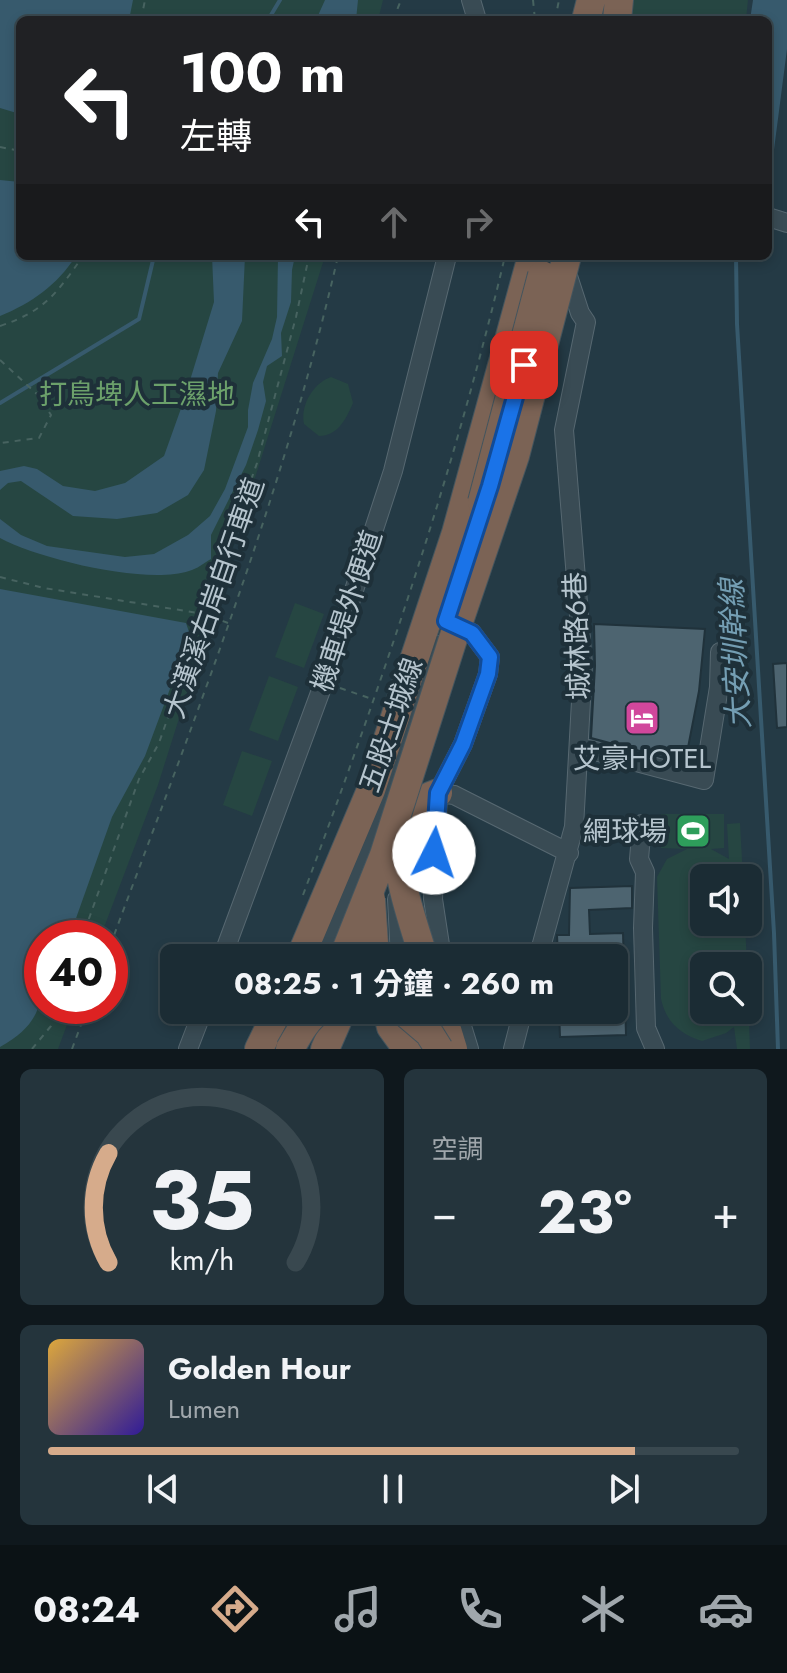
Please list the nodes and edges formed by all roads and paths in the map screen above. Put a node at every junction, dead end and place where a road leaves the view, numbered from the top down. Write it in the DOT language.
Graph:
graph roads {
  1 [pos="80,260"];
  2 [pos="308,260"];
  3 [pos="337,260"];
  4 [pos="446,260"];
  5 [pos="504,260"];
  6 [pos="531,260"];
  7 [pos="549,260"];
  8 [pos="549,260"];
  9 [pos="564,260"];
  10 [pos="566,260"];
  11 [pos="540,303"];
  12 [pos="580,313"];
  13 [pos="0,326"];
  14 [pos="0,360"];
  15 [pos="0,443"];
  16 [pos="0,577"];
  17 [pos="204,614"];
  18 [pos="229,623"];
  19 [pos="449,632"];
  20 [pos="720,652"];
  21 [pos="342,689"];
  22 [pos="373,699"];
  23 [pos="580,747"];
  24 [pos="400,763"];
  25 [pos="432,795"];
  26 [pos="642,824"];
  27 [pos="569,853"];
  28 [pos="299,905"];
  29 [pos="88,920"];
  30 [pos="120,920"];
  31 [pos="227,944"];
  32 [pos="306,944"];
  33 [pos="332,944"];
  34 [pos="364,944"];
  35 [pos="373,944"];
  36 [pos="399,944"];
  37 [pos="420,944"];
  38 [pos="440,944"];
  39 [pos="542,944"];
  40 [pos="52,1024"];
  41 [pos="81,1024"];
  42 [pos="198,1024"];
  43 [pos="271,1024"];
  44 [pos="292,1024"];
  45 [pos="297,1024"];
  46 [pos="306,1024"];
  47 [pos="307,1024"];
  48 [pos="327,1024"];
  49 [pos="445,1024"];
  50 [pos="461,1024"];
  51 [pos="519,1024"];
  52 [pos="399,1026"];
  53 [pos="32,1049"];
  54 [pos="72,1049"];
  55 [pos="188,1049"];
  56 [pos="259,1049"];
  57 [pos="285,1049"];
  58 [pos="298,1049"];
  59 [pos="306,1049"];
  60 [pos="426,1049"];
  61 [pos="439,1049"];
  62 [pos="453,1049"];
  63 [pos="469,1049"];
  64 [pos="513,1049"];
  65 [pos="655,1049"];
  1 -- 13 [label="path"];
  2 -- 17 [label="path"];
  3 -- 18 [label="path, 大漢溪右岸自行車道"];
  4 -- 31 [label="street, 機車堤外便道"];
  5 -- 22 [label="path"];
  6 -- 32 [label="highway, 五股土城線"];
  7 -- 11 [label="street"];
  8 -- 24 [label="highway, bridge"];
  9 -- 19 [label="highway, 五股土城線, bridge"];
  10 -- 12 [label="street, 城林路6巷"];
  11 -- 12 [label="street"];
  11 -- 19 [label="street"];
  12 -- 23 [label="street, 城林路6巷"];
  14 -- 15 [label="path"];
  16 -- 17 [label="path"];
  17 -- 18 [label="path"];
  17 -- 29 [label="path"];
  18 -- 30 [label="path, 大漢溪右岸自行車道"];
  19 -- 25 [label="street"];
  19 -- 33 [label="highway, 五股土城線, bridge"];
  20 -- 23 [label="street"];
  21 -- 22 [label="path"];
  22 -- 28 [label="path"];
  23 -- 27 [label="street, 城林路6巷"];
  24 -- 35 [label="highway, bridge"];
  24 -- 37 [label="highway, bridge"];
  25 -- 27 [label="street"];
  25 -- 34 [label="highway"];
  25 -- 36 [label="street"];
  25 -- 38 [label="street"];
  26 -- 65 [label="street"];
  27 -- 39 [label="street, 城林路6巷"];
  40 -- 53 [label="path"];
  41 -- 54 [label="path"];
  42 -- 55 [label="street"];
  43 -- 56 [label="highway"];
  44 -- 57 [label="street"];
  45 -- 57 [label="highway"];
  46 -- 57 [label="highway, bridge"];
  47 -- 58 [label="street"];
  48 -- 59 [label="highway"];
  49 -- 62 [label="highway"];
  50 -- 63 [label="street"];
  51 -- 64 [label="street"];
  52 -- 60 [label="street"];
  52 -- 61 [label="highway, bridge"];
}
